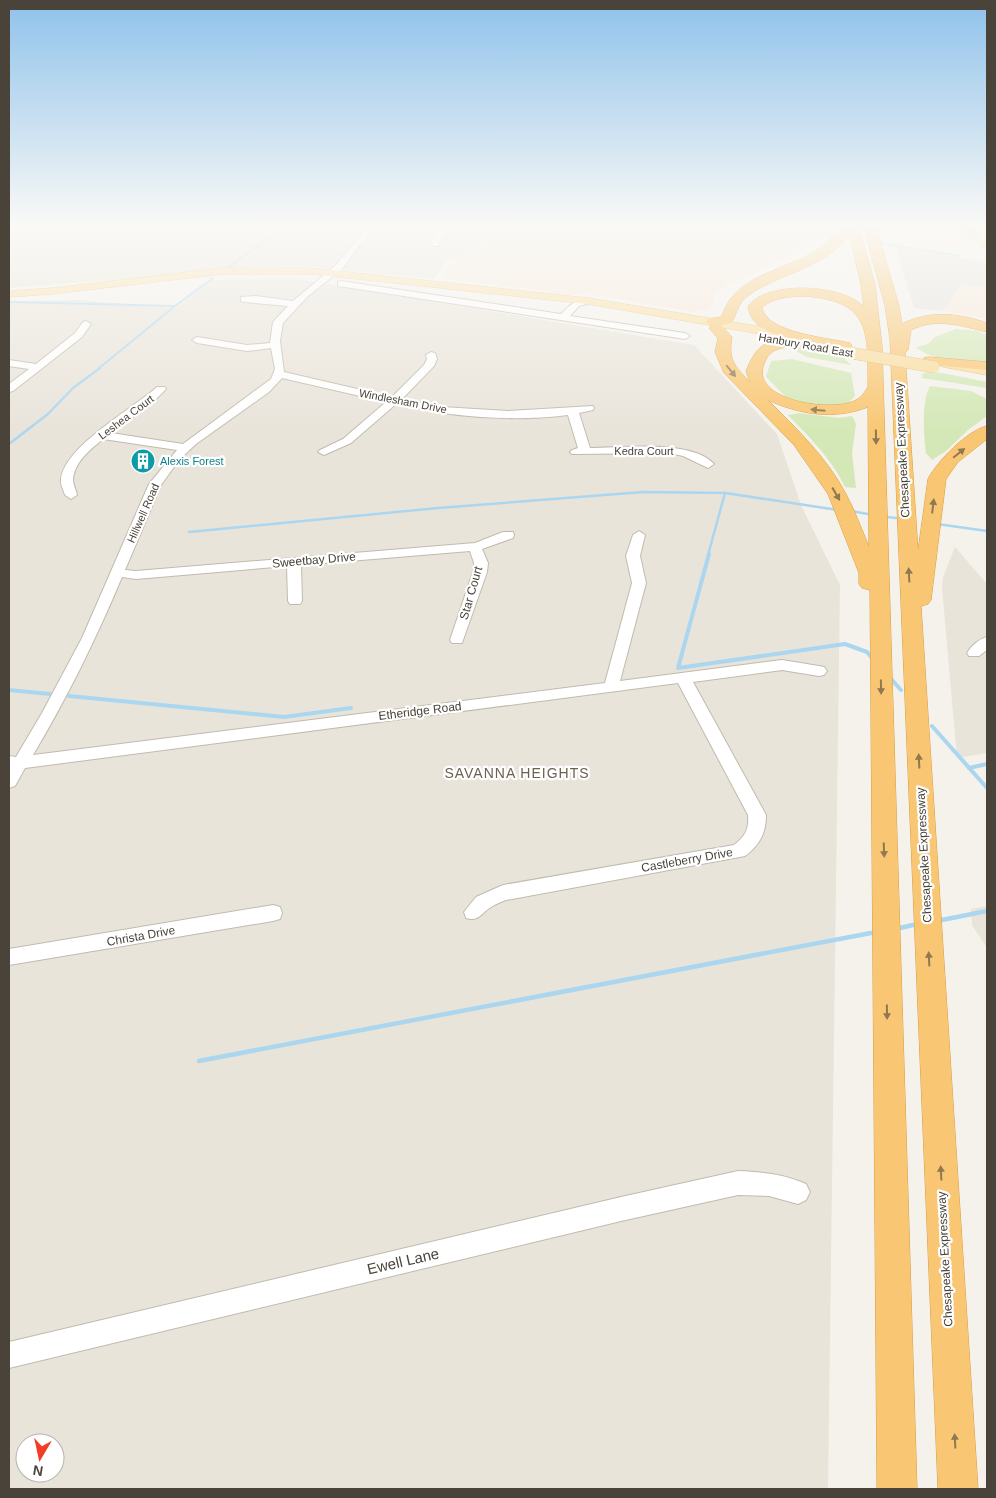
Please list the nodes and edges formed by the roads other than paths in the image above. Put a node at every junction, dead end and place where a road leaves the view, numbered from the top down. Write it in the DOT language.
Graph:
graph roads {
  1 [pos="25,293"];
  2 [pos="78,293"];
  3 [pos="309,293"];
  4 [pos="401,293"];
  5 [pos="496,293"];
  6 [pos="745,293"];
  7 [pos="869,293"];
  8 [pos="888,293"];
  9 [pos="9,294"];
  10 [pos="9,299"];
  11 [pos="244,299"];
  12 [pos="575,302"];
  13 [pos="296,304"];
  14 [pos="564,317"];
  15 [pos="86,324"];
  16 [pos="714,325"];
  17 [pos="987,328"];
  18 [pos="685,336"];
  19 [pos="873,339"];
  20 [pos="197,340"];
  21 [pos="790,342"];
  22 [pos="276,345"];
  23 [pos="842,348"];
  24 [pos="431,355"];
  25 [pos="9,363"];
  26 [pos="931,364"];
  27 [pos="898,366"];
  28 [pos="987,366"];
  29 [pos="38,367"];
  30 [pos="987,371"];
  31 [pos="279,374"];
  32 [pos="987,377"];
  33 [pos="876,388"];
  34 [pos="9,389"];
  35 [pos="160,389"];
  36 [pos="393,401"];
  37 [pos="589,408"];
  38 [pos="573,412"];
  39 [pos="987,431"];
  40 [pos="101,435"];
  41 [pos="185,448"];
  42 [pos="580,451"];
  43 [pos="324,452"];
  44 [pos="708,464"];
  45 [pos="71,495"];
  46 [pos="508,535"];
  47 [pos="639,535"];
  48 [pos="475,547"];
  49 [pos="294,562"];
  50 [pos="118,573"];
  51 [pos="295,601"];
  52 [pos="457,640"];
  53 [pos="987,642"];
  54 [pos="974,653"];
  55 [pos="881,655"];
  56 [pos="819,671"];
  57 [pos="683,678"];
  58 [pos="610,687"];
  59 [pos="915,694"];
  60 [pos="15,763"];
  61 [pos="9,782"];
  62 [pos="473,912"];
  63 [pos="273,913"];
  64 [pos="9,957"];
  65 [pos="798,1192"];
  66 [pos="9,1355"];
  67 [pos="897,1489"];
  68 [pos="958,1489"];
  1 -- 9 [label="main road"];
  2 -- 10 [label="main road"];
  3 -- 13 [label="street"];
  4 -- 14 [label="street"];
  5 -- 12 [label="main road, Hanbury Road East"];
  6 -- 16 [label="highway"];
  7 -- 19 [label="highway, Chesapeake Expressway"];
  8 -- 27 [label="highway, Chesapeake Expressway"];
  11 -- 13 [label="street"];
  12 -- 14 [label="street"];
  12 -- 16 [label="main road, Hanbury Road East"];
  12 -- 16 [label="main road, Hanbury Road East"];
  13 -- 22 [label="street"];
  14 -- 18 [label="street"];
  15 -- 29 [label="street"];
  16 -- 21 [label="main road, Hanbury Road East"];
  16 -- 23 [label="main road, Hanbury Road East"];
  16 -- 55 [label="highway, one-way"];
  17 -- 27 [label="highway"];
  19 -- 23 [label="highway"];
  19 -- 33 [label="highway, Chesapeake Expressway"];
  20 -- 22 [label="street"];
  21 -- 23 [label="main road, Hanbury Road East"];
  33 -- 21 [label="highway, one-way"];
  22 -- 31 [label="street"];
  23 -- 26 [label="main road, Hanbury Road East, bridge"];
  24 -- 36 [label="street"];
  25 -- 29 [label="street"];
  26 -- 28 [label="highway"];
  26 -- 30 [label="main road, Hanbury Road East"];
  26 -- 32 [label="main road, Hanbury Road East"];
  59 -- 27 [label="highway, Chesapeake Expressway, one-way"];
  29 -- 34 [label="street"];
  31 -- 36 [label="street, Windlesham Drive"];
  31 -- 41 [label="street, Hillwell Road"];
  33 -- 55 [label="highway, Chesapeake Expressway, one-way"];
  35 -- 40 [label="street, Leshea Court"];
  36 -- 38 [label="street, Windlesham Drive"];
  36 -- 43 [label="street"];
  37 -- 38 [label="street, Windlesham Drive"];
  38 -- 42 [label="street"];
  59 -- 39 [label="highway, one-way"];
  40 -- 41 [label="street"];
  40 -- 45 [label="street, Leshea Court"];
  41 -- 50 [label="street, Hillwell Road"];
  42 -- 44 [label="street, Kedra Court"];
  46 -- 48 [label="street, Sweetbay Drive"];
  47 -- 58 [label="street"];
  48 -- 49 [label="street, Sweetbay Drive"];
  48 -- 52 [label="street, Star Court"];
  49 -- 50 [label="street, Sweetbay Drive"];
  49 -- 51 [label="street"];
  50 -- 60 [label="street, Hillwell Road"];
  53 -- 54 [label="street"];
  55 -- 67 [label="highway, Chesapeake Expressway, one-way"];
  56 -- 57 [label="street, Etheridge Road"];
  57 -- 58 [label="street, Etheridge Road"];
  57 -- 62 [label="street, Castleberry Drive"];
  58 -- 60 [label="street, Etheridge Road"];
  68 -- 59 [label="highway, Chesapeake Expressway, one-way"];
  60 -- 61 [label="street, Hillwell Road"];
  63 -- 64 [label="street, Christa Drive"];
  65 -- 66 [label="street, Ewell Lane"];
}
